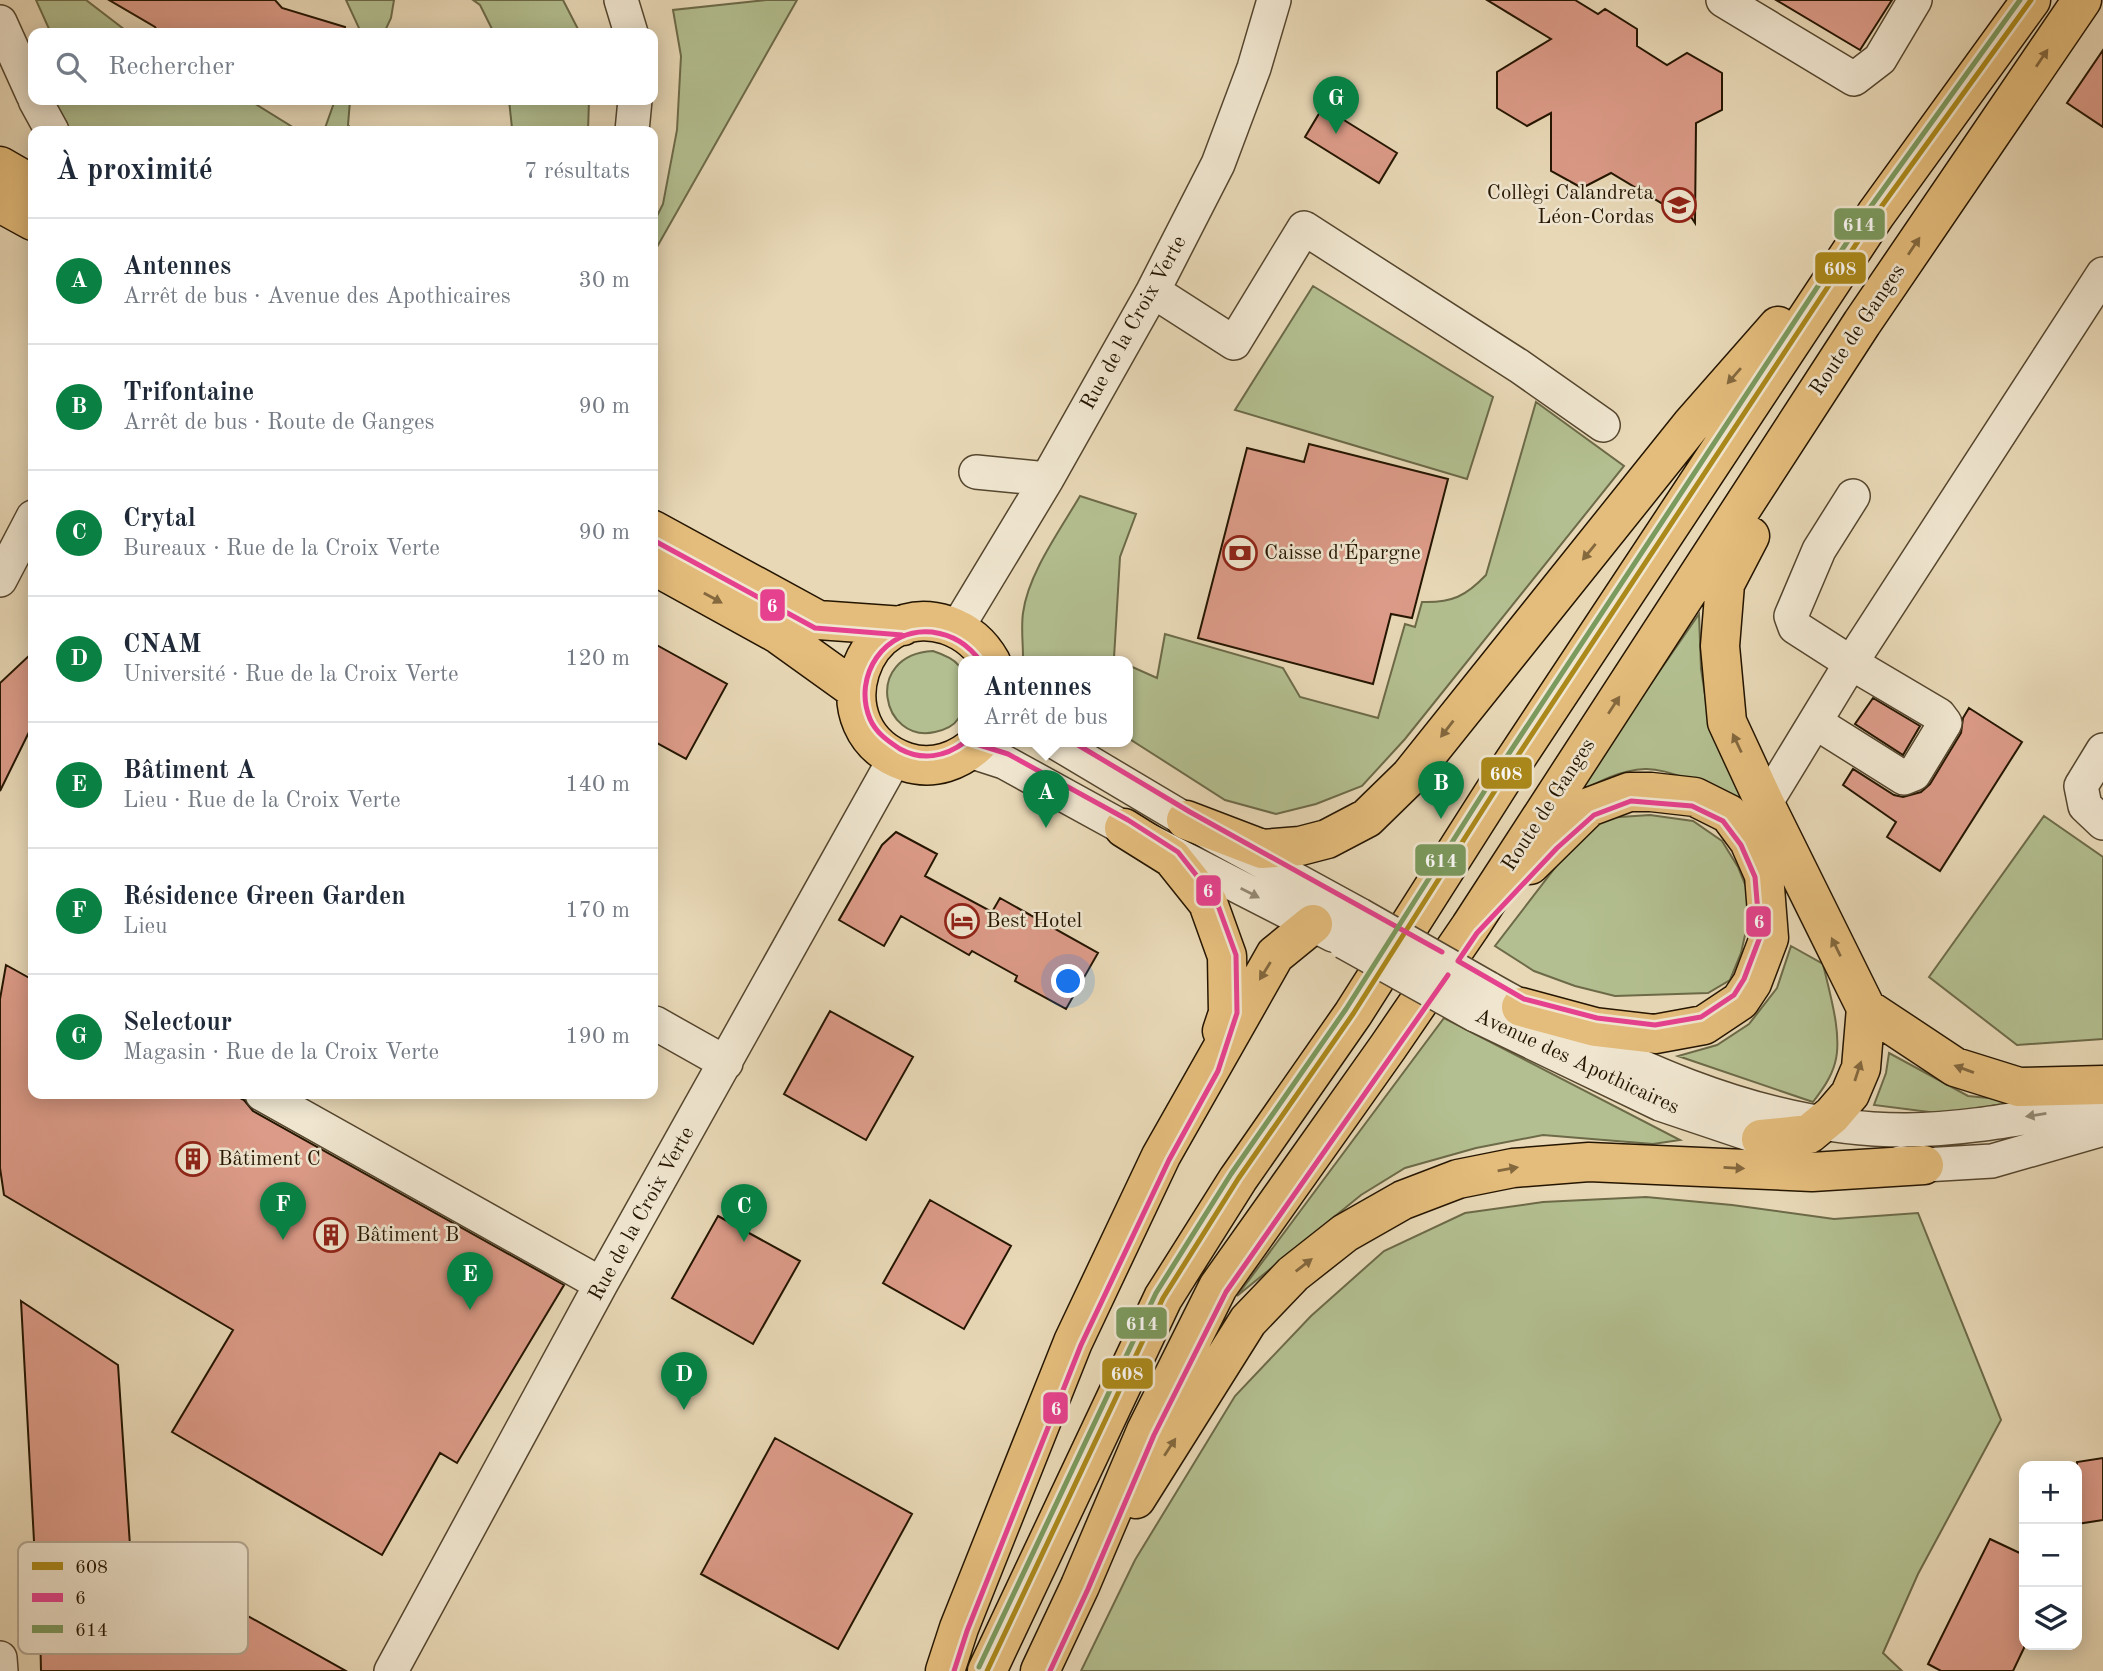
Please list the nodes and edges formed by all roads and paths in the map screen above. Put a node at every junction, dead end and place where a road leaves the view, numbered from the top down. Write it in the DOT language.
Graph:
graph roads {
  1 [pos="621,0"];
  2 [pos="1274,0"];
  3 [pos="1723,0"];
  4 [pos="1915,0"];
  5 [pos="2031,0"];
  6 [pos="2082,0"];
  7 [pos="0,22"];
  8 [pos="629,28"];
  9 [pos="28,84"];
  10 [pos="38,105"];
  11 [pos="635,105"];
  12 [pos="49,126"];
  13 [pos="632,126"];
  14 [pos="0,166"];
  15 [pos="28,182"];
  16 [pos="0,203"];
  17 [pos="1876,214"];
  18 [pos="28,218"];
  19 [pos="2103,274"];
  20 [pos="1153,291"];
  21 [pos="1862,323"];
  22 [pos="1603,425"];
  23 [pos="976,472"];
  24 [pos="1047,479"];
  25 [pos="1853,496"];
  26 [pos="28,527"];
  27 [pos="658,533"];
  28 [pos="658,568"];
  29 [pos="0,580"];
  30 [pos="903,626"];
  31 [pos="957,628"];
  32 [pos="988,656"];
  33 [pos="1851,663"];
  34 [pos="856,690"];
  35 [pos="1815,724"];
  36 [pos="975,747"];
  37 [pos="1063,747"];
  38 [pos="2103,750"];
  39 [pos="895,758"];
  40 [pos="1765,804"];
  41 [pos="1186,820"];
  42 [pos="2103,823"];
  43 [pos="1124,828"];
  44 [pos="1470,927"];
  45 [pos="1342,928"];
  46 [pos="1481,1001"];
  47 [pos="1521,1007"];
  48 [pos="1866,1009"];
  49 [pos="658,1025"];
  50 [pos="726,1063"];
  51 [pos="1210,1067"];
  52 [pos="2103,1085"];
  53 [pos="271,1099"];
  54 [pos="2103,1105"];
  55 [pos="1823,1123"];
  56 [pos="2103,1129"];
  57 [pos="1761,1139"];
  58 [pos="1924,1165"];
  59 [pos="601,1284"];
  60 [pos="1080,1586"];
  61 [pos="0,1658"];
  62 [pos="1,1671"];
  63 [pos="391,1671"];
  64 [pos="945,1671"];
  65 [pos="987,1671"];
  66 [pos="1040,1671"];
  1 -- 8 [label="street"];
  2 -- 20 [label="street, Rue de la Croix Verte"];
  3 -- 4 [label="street"];
  5 -- 17 [label="main road"];
  21 -- 6 [label="main road, Route de Ganges, one-way"];
  7 -- 9 [label="street"];
  10 -- 12 [label="street"];
  11 -- 13 [label="street"];
  14 -- 15 [label="main road"];
  16 -- 18 [label="main road"];
  17 -- 41 [label="main road, one-way"];
  17 -- 65 [label="main road"];
  19 -- 33 [label="street"];
  20 -- 22 [label="street"];
  20 -- 24 [label="street, Rue de la Croix Verte"];
  40 -- 21 [label="main road, one-way"];
  44 -- 21 [label="main road, Route de Ganges, one-way"];
  23 -- 24 [label="street"];
  24 -- 31 [label="street, Rue de la Croix Verte"];
  25 -- 33 [label="street"];
  26 -- 29 [label="street"];
  27 -- 30 [label="main road"];
  28 -- 34 [label="main road, one-way"];
  30 -- 31 [label="main road"];
  30 -- 34 [label="main road"];
  31 -- 32 [label="main road"];
  33 -- 35 [label="street"];
  33 -- 35 [label="street"];
  34 -- 39 [label="main road"];
  35 -- 40 [label="street"];
  36 -- 39 [label="main road, Avenue des Apothicaires"];
  36 -- 43 [label="street, Avenue des Apothicaires"];
  37 -- 41 [label="street, Avenue des Apothicaires"];
  38 -- 42 [label="street"];
  39 -- 50 [label="street, Rue de la Croix Verte"];
  48 -- 40 [label="main road, one-way"];
  41 -- 45 [label="street, Avenue des Apothicaires"];
  43 -- 45 [label="street, Avenue des Apothicaires, one-way"];
  43 -- 51 [label="main road"];
  44 -- 47 [label="main road"];
  44 -- 60 [label="main road, Route de Ganges"];
  45 -- 46 [label="street, Avenue des Apothicaires, bridge"];
  45 -- 51 [label="main road, one-way"];
  46 -- 47 [label="street, Avenue des Apothicaires"];
  46 -- 57 [label="street, Avenue des Apothicaires"];
  47 -- 55 [label="street, Avenue des Apothicaires"];
  52 -- 48 [label="main road, one-way"];
  55 -- 48 [label="main road, one-way"];
  49 -- 50 [label="street"];
  50 -- 59 [label="street, Rue de la Croix Verte"];
  51 -- 64 [label="main road"];
  53 -- 59 [label="street"];
  54 -- 55 [label="street, Avenue des Apothicaires, one-way"];
  55 -- 57 [label="main road"];
  56 -- 58 [label="street, Avenue des Apothicaires"];
  57 -- 58 [label="street, Avenue des Apothicaires"];
  60 -- 58 [label="main road, one-way"];
  59 -- 63 [label="street, Rue de la Croix Verte"];
  60 -- 66 [label="main road, Route de Ganges"];
  61 -- 62 [label="street"];
}
